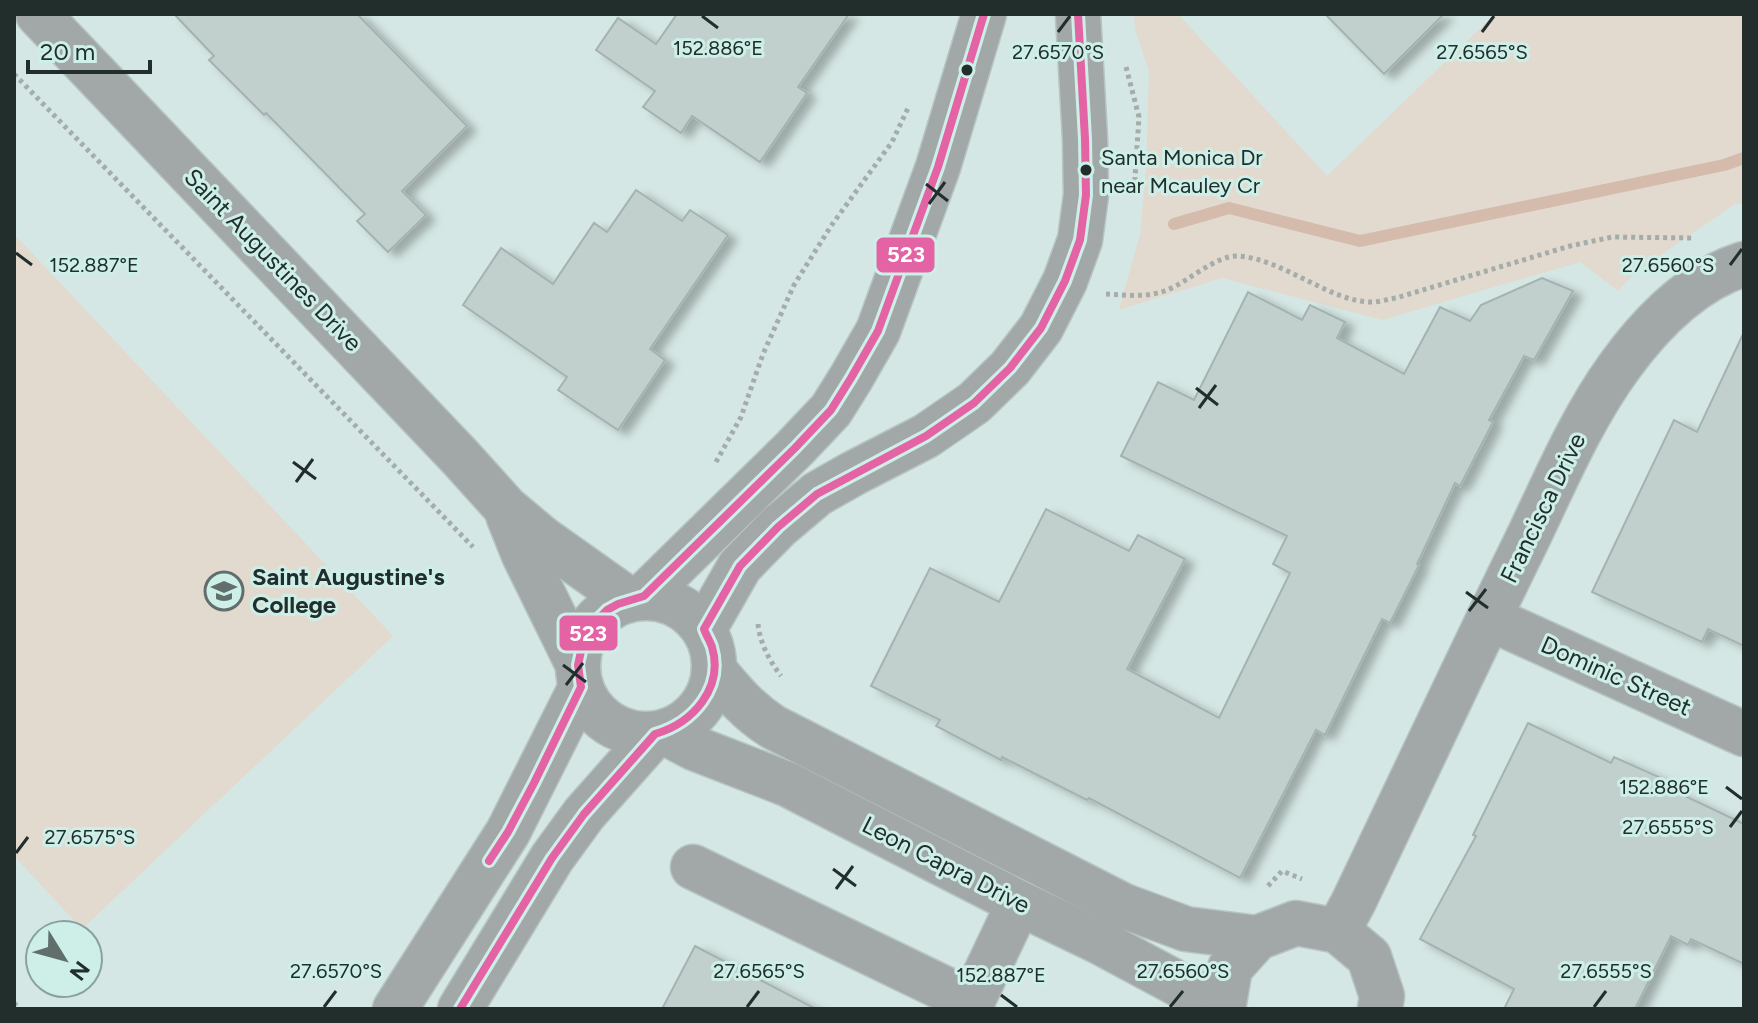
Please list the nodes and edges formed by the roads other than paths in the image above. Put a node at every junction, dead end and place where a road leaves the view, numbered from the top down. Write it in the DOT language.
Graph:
graph roads {
  1 [pos="38,14"];
  2 [pos="984,14"];
  3 [pos="1078,14"];
  4 [pos="1744,264"];
  5 [pos="506,508"];
  6 [pos="637,598"];
  7 [pos="1489,618"];
  8 [pos="709,650"];
  9 [pos="580,676"];
  10 [pos="659,733"];
  11 [pos="1744,734"];
  12 [pos="693,867"];
  13 [pos="1019,903"];
  14 [pos="1346,916"];
  15 [pos="1257,938"];
  16 [pos="395,1009"];
  17 [pos="460,1009"];
  18 [pos="1223,1009"];
  19 [pos="1380,1009"];
  1 -- 5 [label="street, Saint Augustines Drive"];
  2 -- 6 [label="street"];
  3 -- 8 [label="street"];
  4 -- 7 [label="street, Francisca Drive"];
  5 -- 6 [label="street, Saint Augustines Drive"];
  5 -- 9 [label="street, Saint Augustines Drive"];
  6 -- 8 [label="street"];
  6 -- 9 [label="street"];
  7 -- 11 [label="street, Dominic Street"];
  7 -- 14 [label="street, Francisca Drive"];
  8 -- 10 [label="street"];
  8 -- 15 [label="street, Leon Capra Drive"];
  9 -- 10 [label="street"];
  9 -- 16 [label="street"];
  10 -- 13 [label="street, Leon Capra Drive"];
  10 -- 17 [label="street"];
  12 -- 13 [label="street"];
  13 -- 18 [label="street, Leon Capra Drive"];
  14 -- 15 [label="street"];
  14 -- 19 [label="street"];
  15 -- 18 [label="street"];
}
